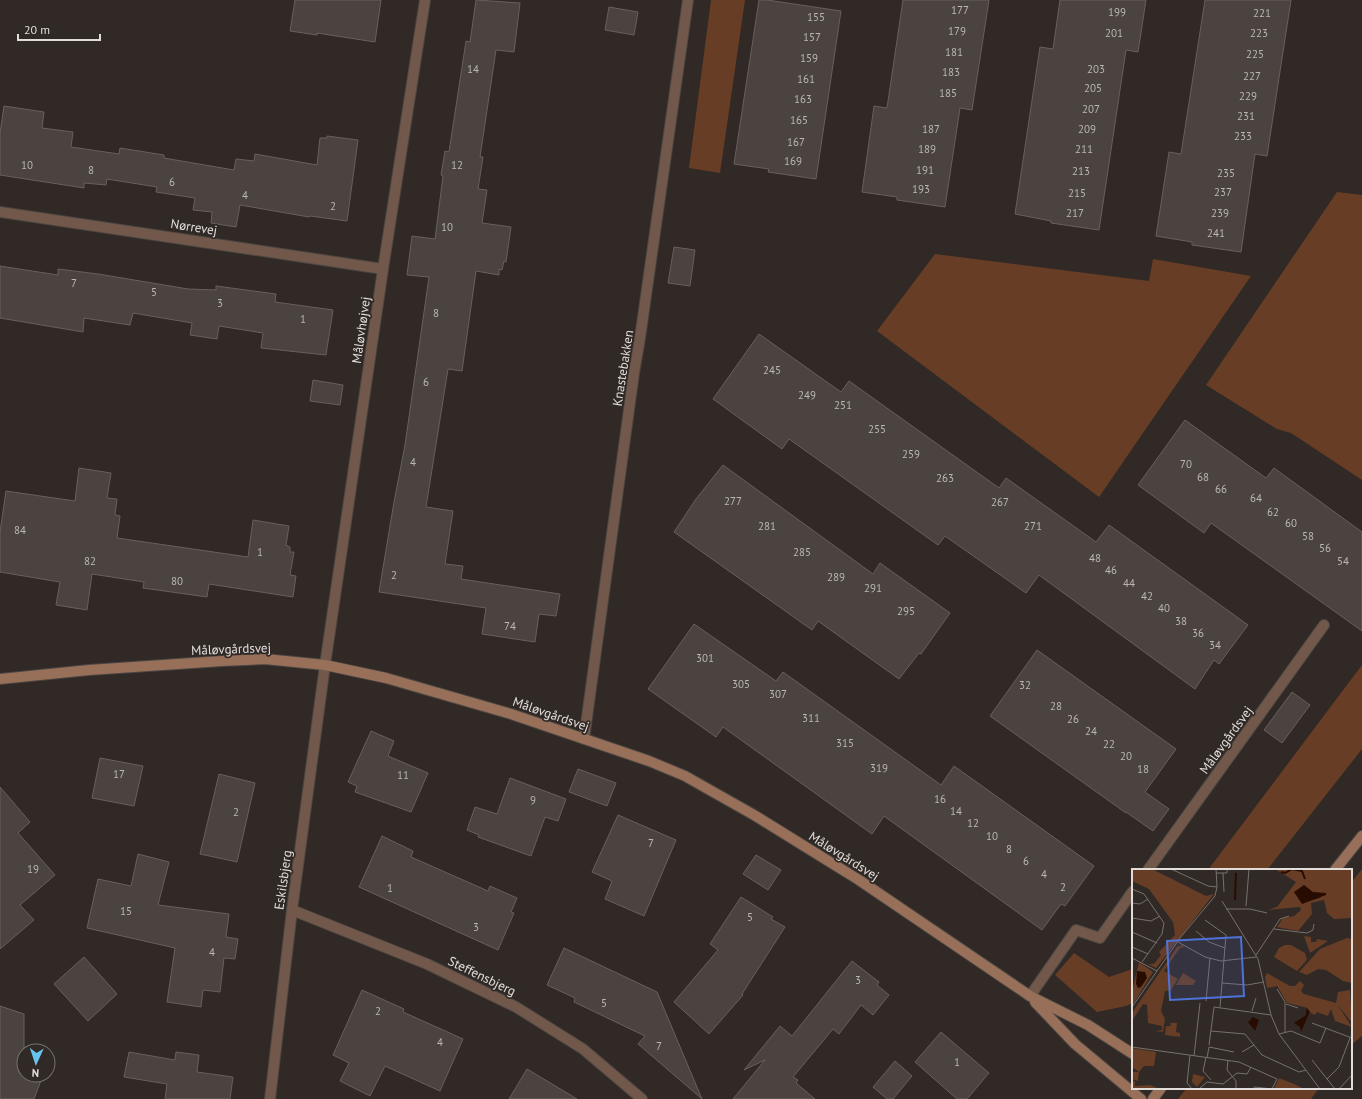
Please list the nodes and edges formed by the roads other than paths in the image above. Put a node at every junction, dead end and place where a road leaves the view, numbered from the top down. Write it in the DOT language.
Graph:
graph roads {
  1 [pos="425,0"];
  2 [pos="688,0"];
  3 [pos="0,212"];
  4 [pos="383,269"];
  5 [pos="1324,625"];
  6 [pos="325,665"];
  7 [pos="0,679"];
  8 [pos="584,739"];
  9 [pos="1362,836"];
  10 [pos="1149,869"];
  11 [pos="1336,869"];
  12 [pos="1132,892"];
  13 [pos="292,910"];
  14 [pos="1030,996"];
  15 [pos="1132,1053"];
  16 [pos="1160,1089"];
  17 [pos="270,1099"];
  18 [pos="642,1099"];
  19 [pos="1141,1099"];
  20 [pos="1153,1099"];
  1 -- 4 [label="street, Måløvhøjvej"];
  2 -- 8 [label="street, Knastebakken"];
  3 -- 4 [label="street, Nørrevej"];
  4 -- 6 [label="street, Måløvhøjvej"];
  5 -- 10 [label="street, Måløvgårdsvej"];
  6 -- 7 [label="street, Måløvgårdsvej"];
  6 -- 8 [label="street, Måløvgårdsvej"];
  6 -- 13 [label="street, Eskilsbjerg"];
  8 -- 14 [label="street, Måløvgårdsvej"];
  9 -- 11 [label="street"];
  12 -- 14 [label="street"];
  13 -- 17 [label="street, Eskilsbjerg"];
  13 -- 18 [label="street, Steffensbjerg"];
  14 -- 15 [label="street, Måløvgårdsvej"];
  14 -- 19 [label="street, Måløvgårdsvej"];
  16 -- 20 [label="street"];
}
